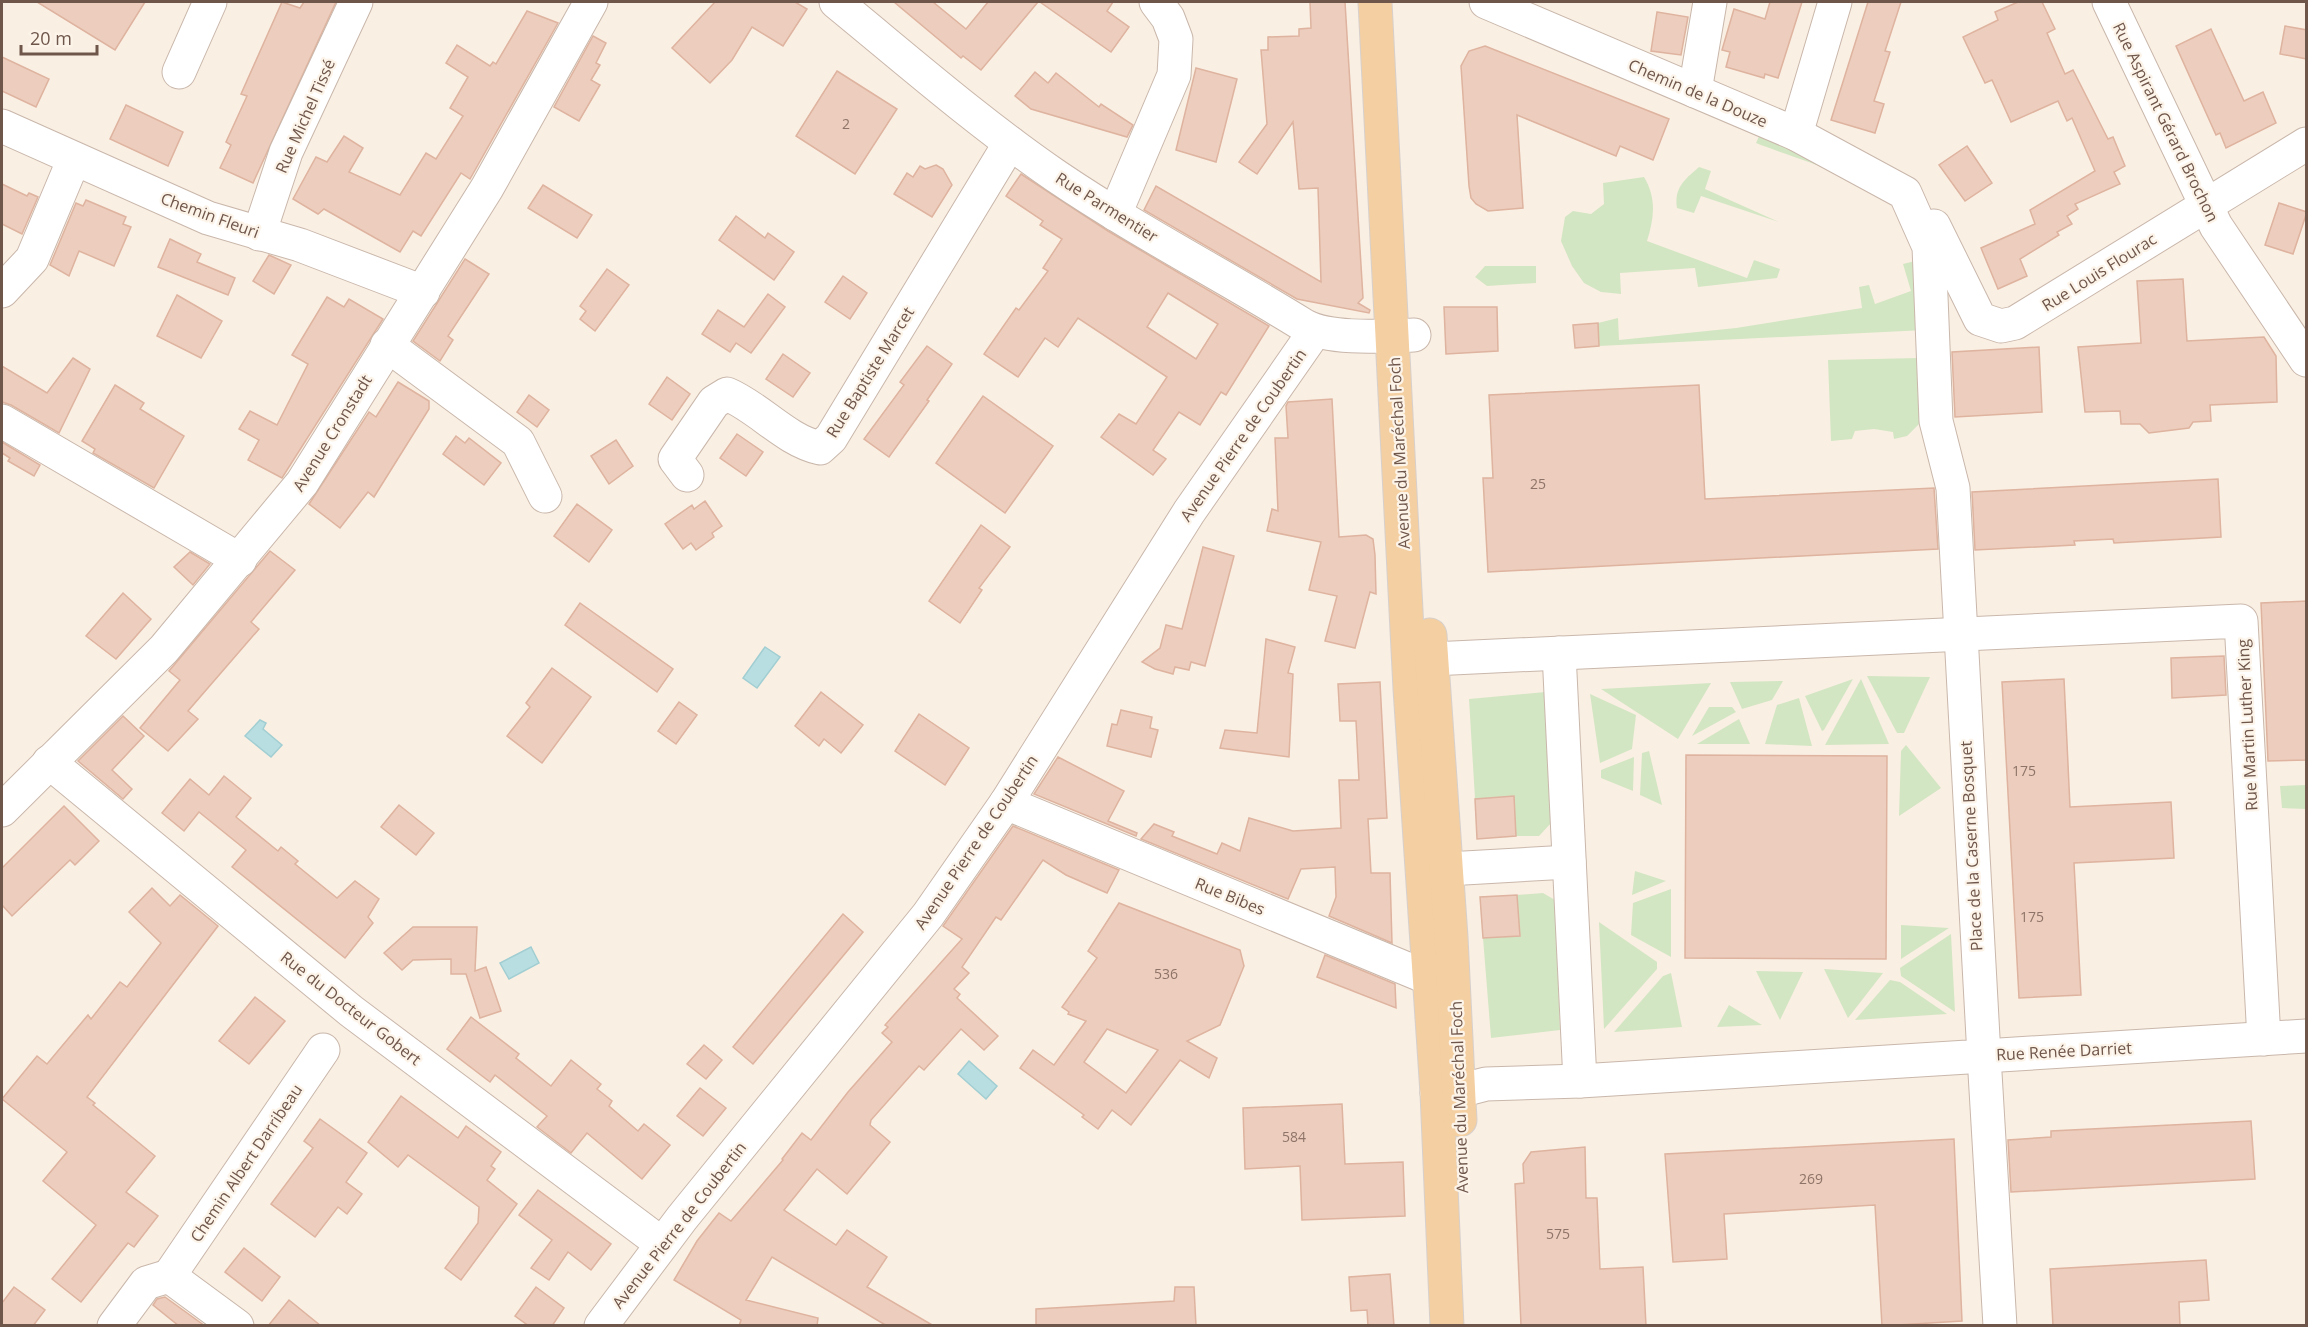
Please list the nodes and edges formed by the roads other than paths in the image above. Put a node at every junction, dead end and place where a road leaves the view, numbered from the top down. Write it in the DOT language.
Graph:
graph roads {
  1 [pos="210,2"];
  2 [pos="356,2"];
  3 [pos="591,2"];
  4 [pos="836,2"];
  5 [pos="1156,2"];
  6 [pos="1375,2"];
  7 [pos="1397,2"];
  8 [pos="1486,2"];
  9 [pos="1710,2"];
  10 [pos="1835,2"];
  11 [pos="2109,2"];
  12 [pos="179,72"];
  13 [pos="1695,91"];
  14 [pos="2,126"];
  15 [pos="1796,134"];
  16 [pos="1010,143"];
  17 [pos="2307,144"];
  18 [pos="74,159"];
  19 [pos="1905,193"];
  20 [pos="2205,206"];
  21 [pos="1115,214"];
  22 [pos="259,234"];
  23 [pos="2,291"];
  24 [pos="423,292"];
  25 [pos="1990,324"];
  26 [pos="1315,331"];
  27 [pos="1403,336"];
  28 [pos="387,345"];
  29 [pos="2307,360"];
  30 [pos="2,421"];
  31 [pos="687,475"];
  32 [pos="545,496"];
  33 [pos="240,560"];
  34 [pos="1959,633"];
  35 [pos="1559,653"];
  36 [pos="1432,659"];
  37 [pos="1410,689"];
  38 [pos="49,762"];
  39 [pos="1006,803"];
  40 [pos="2,810"];
  41 [pos="1569,862"];
  42 [pos="1447,869"];
  43 [pos="1426,903"];
  44 [pos="1442,983"];
  45 [pos="2307,1036"];
  46 [pos="2264,1039"];
  47 [pos="323,1050"];
  48 [pos="1984,1056"];
  49 [pos="1580,1081"];
  50 [pos="1448,1092"];
  51 [pos="662,1244"];
  52 [pos="169,1276"];
  53 [pos="114,1326"];
  54 [pos="237,1326"];
  55 [pos="601,1326"];
  56 [pos="1447,1326"];
  57 [pos="1468,1326"];
  58 [pos="2000,1326"];
  1 -- 12 [label="street"];
  2 -- 22 [label="street, Rue Michel Tissé"];
  3 -- 24 [label="street, Avenue Cronstadt"];
  4 -- 16 [label="street, Rue Parmentier"];
  5 -- 21 [label="street"];
  6 -- 27 [label="main road, Avenue du Maréchal Foch"];
  7 -- 27 [label="main road, Avenue du Maréchal Foch"];
  8 -- 13 [label="street, Chemin de la Douze"];
  9 -- 13 [label="street"];
  10 -- 15 [label="street"];
  11 -- 20 [label="street, Rue Aspirant Gérard Brochon"];
  13 -- 15 [label="street, Chemin de la Douze"];
  14 -- 18 [label="street, Chemin Fleuri"];
  15 -- 19 [label="street, Chemin de la Douze"];
  16 -- 21 [label="street, Rue Parmentier"];
  16 -- 31 [label="street, Rue Baptiste Marcet"];
  17 -- 20 [label="street, Rue Louis Flourac"];
  18 -- 22 [label="street, Chemin Fleuri"];
  18 -- 23 [label="street"];
  19 -- 25 [label="street, Chemin de la Douze"];
  19 -- 34 [label="street, Place de la Caserne Bosquet"];
  20 -- 25 [label="street, Rue Louis Flourac"];
  20 -- 29 [label="street, Rue Aspirant Gérard Brochon"];
  21 -- 26 [label="street, Rue Parmentier"];
  22 -- 24 [label="street, Chemin Fleuri"];
  24 -- 28 [label="street, Avenue Cronstadt"];
  26 -- 27 [label="street, Rue Parmentier"];
  26 -- 39 [label="street, Avenue Pierre de Coubertin"];
  27 -- 36 [label="main road, Avenue du Maréchal Foch"];
  27 -- 37 [label="main road, Avenue du Maréchal Foch"];
  28 -- 32 [label="street"];
  28 -- 33 [label="street, Avenue Cronstadt"];
  30 -- 33 [label="street"];
  33 -- 38 [label="street, Avenue Cronstadt"];
  34 -- 35 [label="street"];
  34 -- 46 [label="street, Rue Martin Luther King"];
  34 -- 48 [label="street, Place de la Caserne Bosquet"];
  35 -- 36 [label="street"];
  35 -- 41 [label="street"];
  36 -- 42 [label="main road, Avenue du Maréchal Foch"];
  37 -- 42 [label="street"];
  37 -- 43 [label="main road, Avenue du Maréchal Foch"];
  38 -- 40 [label="street, Avenue Cronstadt"];
  38 -- 51 [label="street, Rue du Docteur Gobert"];
  39 -- 44 [label="street, Rue Bibes"];
  39 -- 51 [label="street, Avenue Pierre de Coubertin"];
  41 -- 42 [label="street"];
  41 -- 49 [label="street"];
  42 -- 43 [label="street"];
  42 -- 44 [label="main road, Avenue du Maréchal Foch"];
  43 -- 44 [label="main road, Avenue du Maréchal Foch"];
  44 -- 50 [label="main road, Avenue du Maréchal Foch"];
  45 -- 46 [label="street, Rue Renée Darriet"];
  46 -- 48 [label="street, Rue Renée Darriet"];
  47 -- 52 [label="street, Chemin Albert Darribeau"];
  48 -- 49 [label="street"];
  48 -- 58 [label="street, Rue Renée Darriet"];
  49 -- 50 [label="street"];
  50 -- 56 [label="main road, Avenue du Maréchal Foch"];
  50 -- 57 [label="main road, Avenue du Maréchal Foch"];
  51 -- 55 [label="street, Avenue Pierre de Coubertin"];
  52 -- 53 [label="street"];
  52 -- 54 [label="street"];
}
